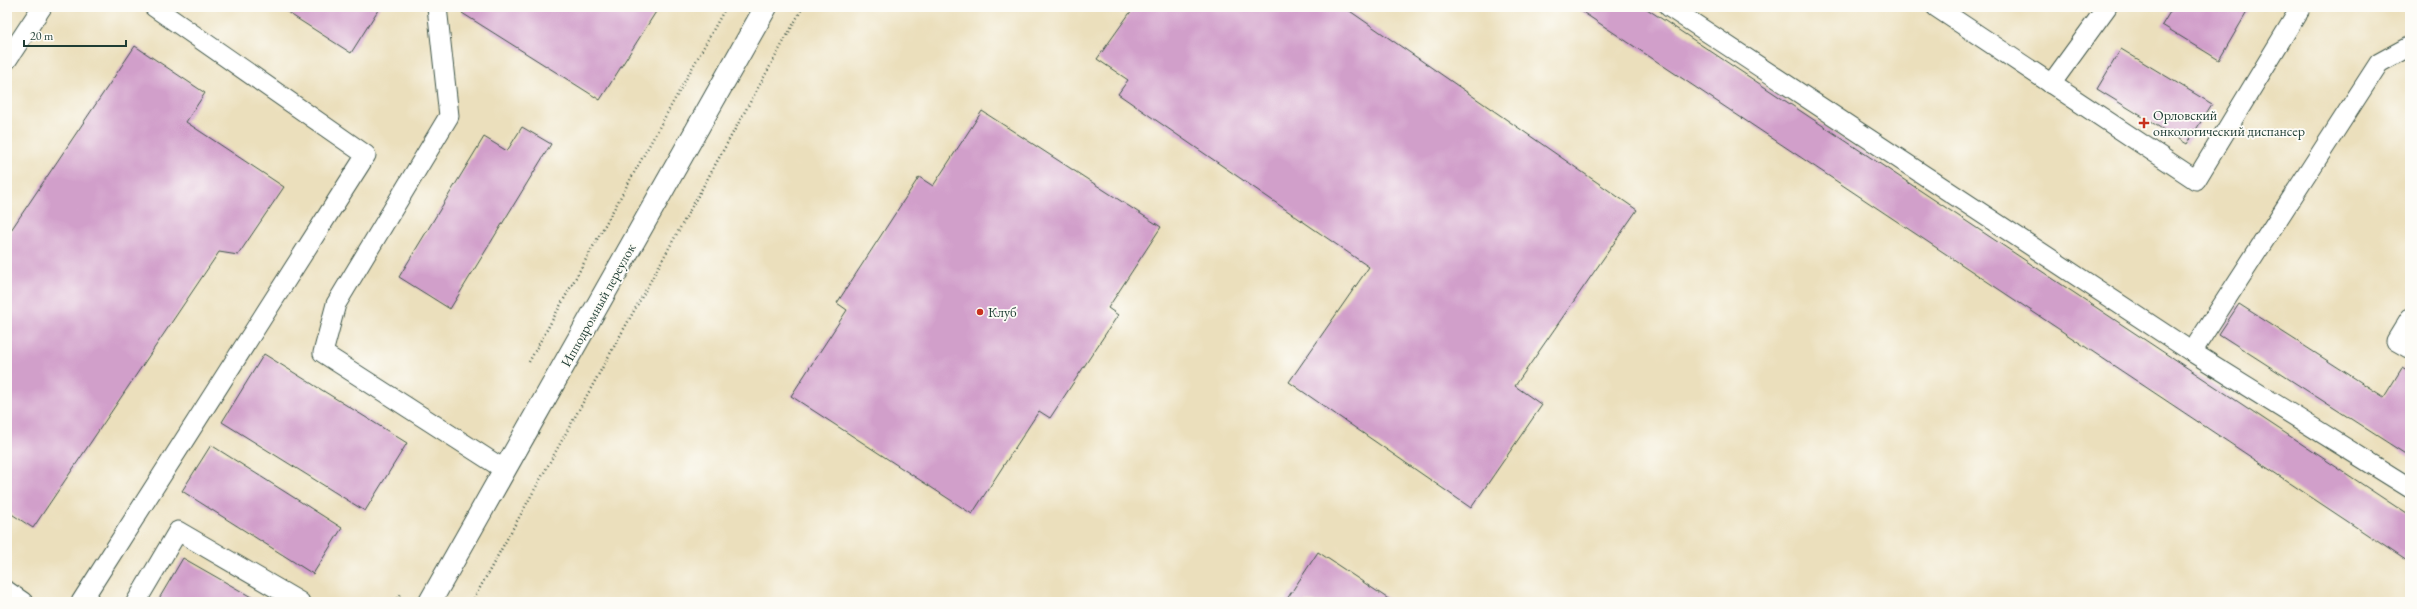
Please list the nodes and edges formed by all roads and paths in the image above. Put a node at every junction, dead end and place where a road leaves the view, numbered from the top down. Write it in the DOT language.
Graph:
graph roads {
  1 [pos="42,7"];
  2 [pos="154,7"];
  3 [pos="437,7"];
  4 [pos="726,7"];
  5 [pos="766,7"];
  6 [pos="803,7"];
  7 [pos="1669,7"];
  8 [pos="1936,7"];
  9 [pos="2107,7"];
  10 [pos="2301,7"];
  11 [pos="2410,46"];
  12 [pos="7,60"];
  13 [pos="2051,84"];
  14 [pos="2410,318"];
  15 [pos="2410,349"];
  16 [pos="2192,352"];
  17 [pos="525,370"];
  18 [pos="505,470"];
  19 [pos="2410,488"];
  20 [pos="403,588"];
  21 [pos="7,592"];
  22 [pos="23,602"];
  23 [pos="81,602"];
  24 [pos="136,602"];
  25 [pos="300,602"];
  26 [pos="395,602"];
  27 [pos="430,602"];
  28 [pos="472,602"];
  1 -- 12 [label="lane"];
  2 -- 23 [label="lane"];
  3 -- 18 [label="lane"];
  4 -- 17 [label="path"];
  5 -- 18 [label="street, Ипподромный переулок"];
  6 -- 28 [label="path"];
  7 -- 16 [label="lane"];
  8 -- 13 [label="lane"];
  9 -- 13 [label="lane"];
  10 -- 13 [label="lane"];
  11 -- 16 [label="lane"];
  14 -- 15 [label="lane"];
  16 -- 19 [label="lane"];
  18 -- 27 [label="street, Ипподромный переулок"];
  20 -- 26 [label="path"];
  21 -- 22 [label="lane"];
  24 -- 25 [label="lane"];
}
